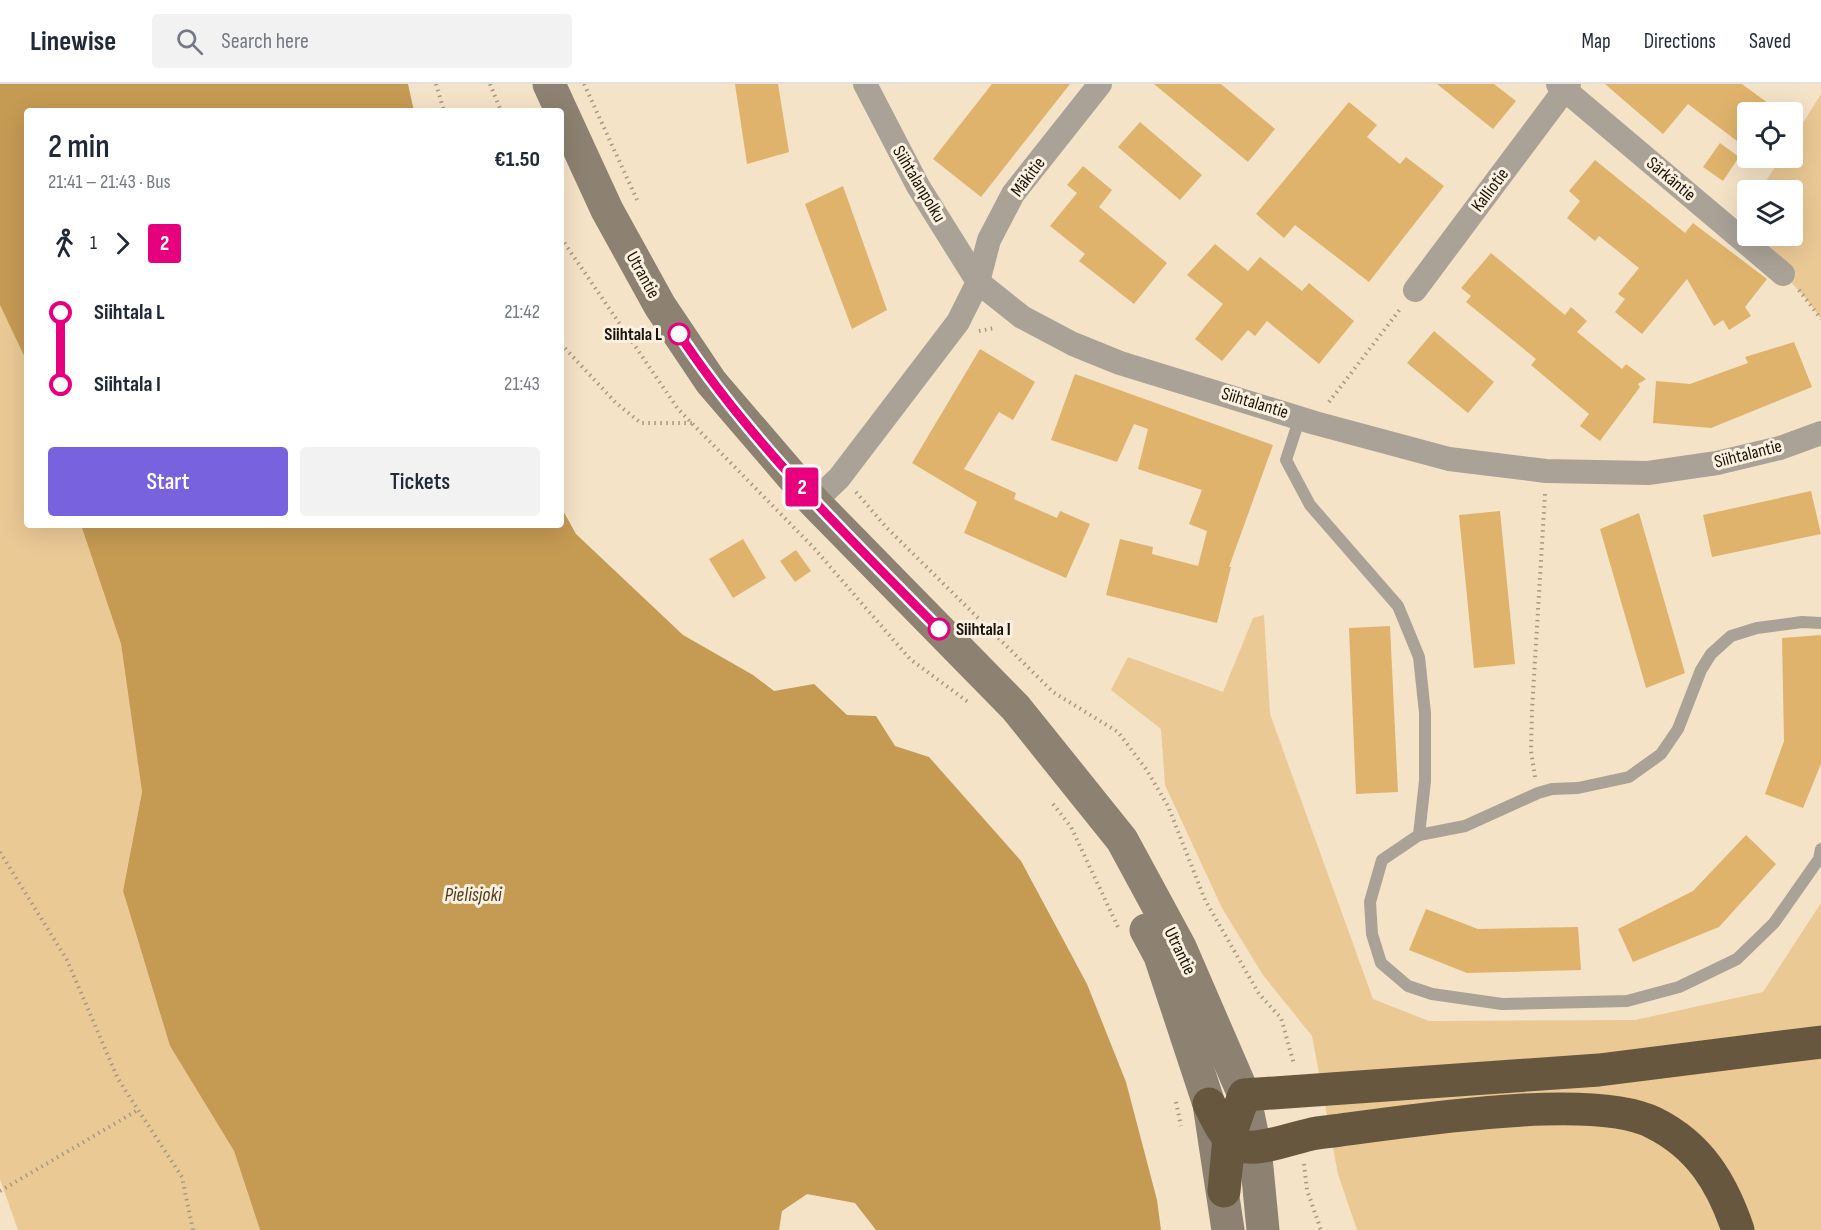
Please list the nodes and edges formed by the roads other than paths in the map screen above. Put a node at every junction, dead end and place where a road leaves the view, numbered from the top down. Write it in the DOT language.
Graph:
graph roads {
  1 [pos="549,84"];
  2 [pos="865,84"];
  3 [pos="1100,84"];
  4 [pos="1564,86"];
  5 [pos="560,108"];
  6 [pos="564,117"];
  7 [pos="1784,274"];
  8 [pos="978,282"];
  9 [pos="1415,290"];
  10 [pos="1307,420"];
  11 [pos="1821,433"];
  12 [pos="814,502"];
  13 [pos="1821,623"];
  14 [pos="1016,708"];
  15 [pos="1419,835"];
  16 [pos="1821,849"];
  17 [pos="1821,1042"];
  18 [pos="1244,1095"];
  19 [pos="1209,1104"];
  20 [pos="1242,1142"];
  21 [pos="1224,1191"];
  22 [pos="1228,1230"];
  23 [pos="1263,1230"];
  24 [pos="1738,1230"];
  1 -- 5 [label="main road, Utrantie"];
  2 -- 8 [label="street, Siihtalanpolku"];
  3 -- 8 [label="street, Mäkitie"];
  4 -- 7 [label="street, Särkäntie"];
  4 -- 9 [label="street, Kalliotie"];
  6 -- 12 [label="main road, Utrantie"];
  8 -- 10 [label="street, Siihtalantie"];
  8 -- 12 [label="street"];
  10 -- 11 [label="street, Siihtalantie"];
  10 -- 15 [label="lane"];
  12 -- 14 [label="main road, Utrantie"];
  13 -- 15 [label="lane"];
  14 -- 18 [label="main road, Utrantie"];
  14 -- 19 [label="main road, Utrantie"];
  15 -- 16 [label="lane"];
  17 -- 18 [label="highway"];
  18 -- 20 [label="highway"];
  19 -- 20 [label="highway"];
  19 -- 21 [label="main road, Utrantie"];
  20 -- 21 [label="highway"];
  20 -- 23 [label="main road"];
  20 -- 24 [label="highway"];
  21 -- 22 [label="main road, Utrantie"];
}
